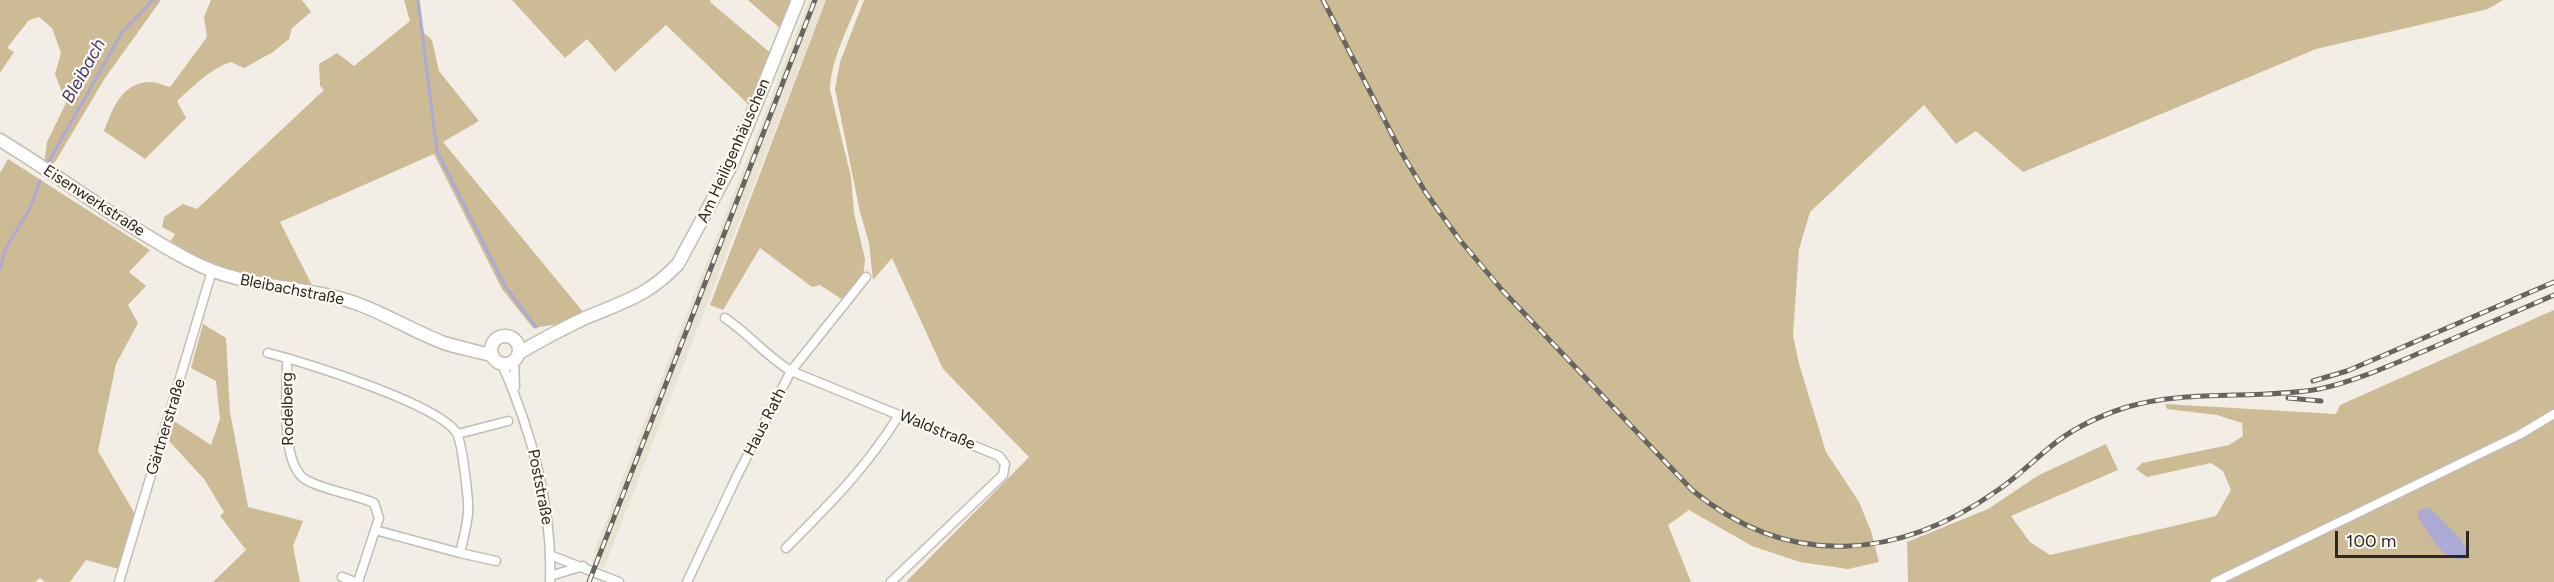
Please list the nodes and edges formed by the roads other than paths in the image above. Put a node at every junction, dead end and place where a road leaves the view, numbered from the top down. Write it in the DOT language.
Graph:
graph roads {
  1 [pos="798,0"];
  2 [pos="0,140"];
  3 [pos="189,261"];
  4 [pos="212,271"];
  5 [pos="866,277"];
  6 [pos="725,318"];
  7 [pos="268,353"];
  8 [pos="506,353"];
  9 [pos="287,358"];
  10 [pos="791,371"];
  11 [pos="2554,414"];
  12 [pos="899,415"];
  13 [pos="508,421"];
  14 [pos="458,434"];
  15 [pos="375,530"];
  16 [pos="786,548"];
  17 [pos="460,553"];
  18 [pos="550,555"];
  19 [pos="496,561"];
  20 [pos="584,566"];
  21 [pos="342,578"];
  22 [pos="550,579"];
  23 [pos="119,582"];
  24 [pos="357,582"];
  25 [pos="619,582"];
  26 [pos="687,582"];
  27 [pos="891,582"];
  28 [pos="2215,582"];
  1 -- 8 [label="main road, Am Heiligenhäuschen"];
  2 -- 3 [label="main road, Eisenwerkstraße"];
  3 -- 4 [label="main road, Bleibachstraße"];
  4 -- 8 [label="main road, Bleibachstraße"];
  4 -- 23 [label="street, Gärtnerstraße"];
  5 -- 10 [label="street, Haus Rath"];
  6 -- 10 [label="street, Waldstraße"];
  7 -- 9 [label="street"];
  8 -- 18 [label="street, Poststraße"];
  9 -- 14 [label="street"];
  9 -- 15 [label="street, Rodelberg"];
  10 -- 12 [label="street, Waldstraße"];
  10 -- 26 [label="street, Haus Rath"];
  11 -- 28 [label="street"];
  12 -- 16 [label="street"];
  12 -- 27 [label="street, Waldstraße"];
  13 -- 14 [label="street"];
  14 -- 17 [label="street"];
  15 -- 17 [label="street"];
  15 -- 24 [label="street, Rodelberg"];
  17 -- 19 [label="street"];
  18 -- 20 [label="street"];
  18 -- 22 [label="street, Poststraße"];
  20 -- 22 [label="street"];
  20 -- 25 [label="street"];
  21 -- 24 [label="street, Rodelberg"];
}
